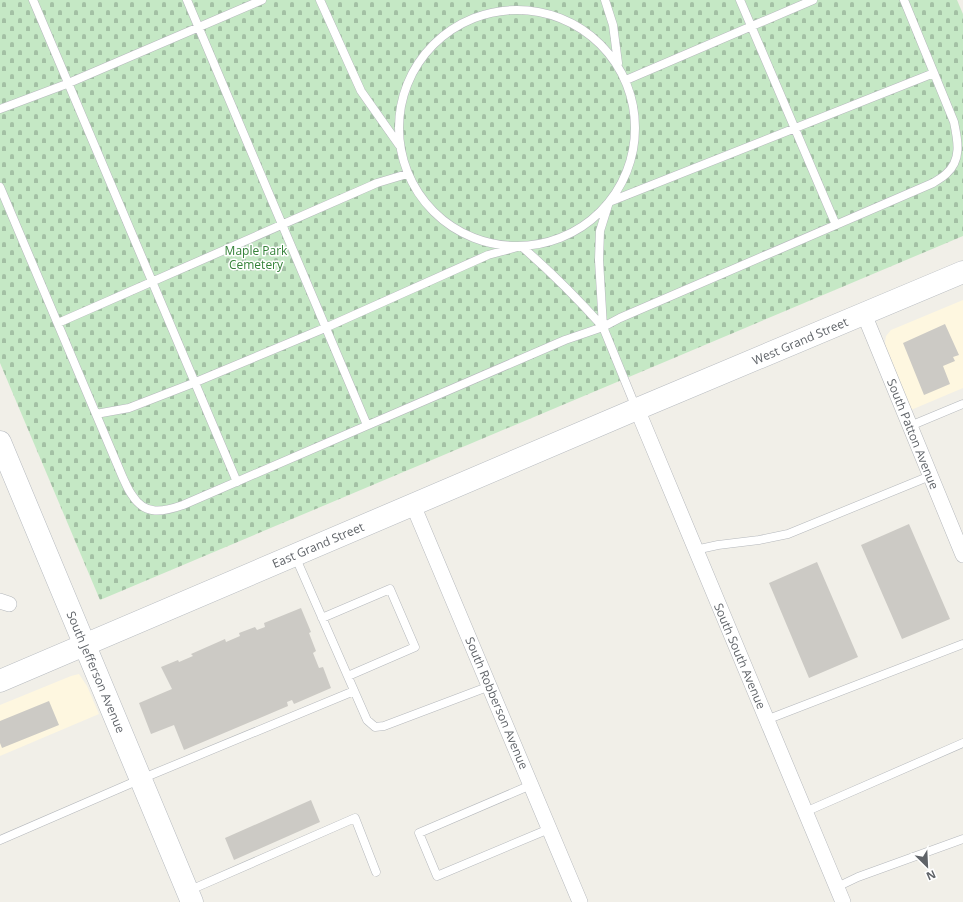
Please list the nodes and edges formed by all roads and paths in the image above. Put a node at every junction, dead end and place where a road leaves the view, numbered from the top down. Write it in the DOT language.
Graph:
graph roads {
  1 [pos="33,0"];
  2 [pos="186,0"];
  3 [pos="262,0"];
  4 [pos="320,0"];
  5 [pos="605,0"];
  6 [pos="740,0"];
  7 [pos="813,0"];
  8 [pos="904,0"];
  9 [pos="751,26"];
  10 [pos="198,28"];
  11 [pos="618,64"];
  12 [pos="934,73"];
  13 [pos="626,80"];
  14 [pos="68,83"];
  15 [pos="0,109"];
  16 [pos="795,129"];
  17 [pos="399,146"];
  18 [pos="407,174"];
  19 [pos="0,187"];
  20 [pos="609,202"];
  21 [pos="282,225"];
  22 [pos="836,225"];
  23 [pos="521,246"];
  24 [pos="963,272"];
  25 [pos="152,282"];
  26 [pos="864,314"];
  27 [pos="58,323"];
  28 [pos="603,327"];
  29 [pos="325,328"];
  30 [pos="195,383"];
  31 [pos="963,404"];
  32 [pos="637,409"];
  33 [pos="96,414"];
  34 [pos="367,425"];
  35 [pos="910,426"];
  36 [pos="0,442"];
  37 [pos="930,476"];
  38 [pos="237,482"];
  39 [pos="413,505"];
  40 [pos="695,550"];
  41 [pos="294,555"];
  42 [pos="963,555"];
  43 [pos="322,618"];
  44 [pos="963,644"];
  45 [pos="85,645"];
  46 [pos="348,676"];
  47 [pos="0,681"];
  48 [pos="490,686"];
  49 [pos="354,691"];
  50 [pos="766,720"];
  51 [pos="963,743"];
  52 [pos="141,780"];
  53 [pos="531,785"];
  54 [pos="805,812"];
  55 [pos="549,829"];
  56 [pos="963,839"];
  57 [pos="0,840"];
  58 [pos="376,872"];
  59 [pos="837,887"];
  60 [pos="190,897"];
  61 [pos="580,902"];
  62 [pos="843,902"];
  1 -- 14 [label="lane"];
  2 -- 10 [label="lane"];
  3 -- 10 [label="lane"];
  4 -- 17 [label="lane"];
  5 -- 11 [label="lane"];
  6 -- 9 [label="lane"];
  7 -- 9 [label="lane"];
  8 -- 12 [label="lane"];
  9 -- 13 [label="lane"];
  9 -- 16 [label="lane"];
  10 -- 14 [label="lane"];
  10 -- 21 [label="lane"];
  11 -- 13 [label="lane"];
  11 -- 17 [label="lane"];
  12 -- 16 [label="lane"];
  12 -- 22 [label="lane"];
  13 -- 20 [label="lane"];
  14 -- 15 [label="lane"];
  14 -- 25 [label="lane"];
  16 -- 20 [label="lane"];
  16 -- 22 [label="lane"];
  17 -- 18 [label="lane"];
  18 -- 21 [label="lane"];
  18 -- 23 [label="lane"];
  19 -- 27 [label="lane"];
  20 -- 23 [label="lane"];
  20 -- 28 [label="lane"];
  21 -- 25 [label="lane"];
  21 -- 29 [label="lane"];
  22 -- 28 [label="lane"];
  23 -- 28 [label="lane"];
  23 -- 29 [label="lane"];
  24 -- 26 [label="main road, West Grand Street"];
  25 -- 27 [label="lane"];
  25 -- 30 [label="lane"];
  26 -- 32 [label="main road, West Grand Street"];
  26 -- 35 [label="street, South Patton Avenue"];
  27 -- 33 [label="lane"];
  28 -- 32 [label="lane"];
  28 -- 34 [label="lane"];
  29 -- 30 [label="lane"];
  29 -- 34 [label="lane"];
  30 -- 33 [label="lane"];
  30 -- 38 [label="lane"];
  31 -- 35 [label="lane"];
  32 -- 39 [label="main road, East Grand Street"];
  32 -- 40 [label="street, South South Avenue"];
  33 -- 38 [label="lane"];
  34 -- 38 [label="lane"];
  35 -- 37 [label="street, South Patton Avenue"];
  36 -- 45 [label="main road, South Jefferson Avenue"];
  37 -- 40 [label="lane"];
  37 -- 42 [label="street, South Patton Avenue"];
  39 -- 41 [label="main road, East Grand Street"];
  39 -- 48 [label="street, South Robberson Avenue"];
  40 -- 50 [label="street, South South Avenue"];
  41 -- 43 [label="lane"];
  41 -- 45 [label="main road, East Grand Street"];
  43 -- 46 [label="lane"];
  43 -- 46 [label="lane"];
  44 -- 50 [label="lane"];
  45 -- 47 [label="main road, East Grand Street"];
  45 -- 52 [label="main road, South Jefferson Avenue"];
  46 -- 49 [label="lane"];
  48 -- 49 [label="lane"];
  48 -- 53 [label="street, South Robberson Avenue"];
  49 -- 52 [label="lane"];
  50 -- 54 [label="street, South South Avenue"];
  51 -- 54 [label="lane"];
  52 -- 57 [label="lane"];
  52 -- 60 [label="main road, South Jefferson Avenue"];
  53 -- 55 [label="street, South Robberson Avenue"];
  53 -- 55 [label="lane"];
  54 -- 59 [label="street, South South Avenue"];
  55 -- 61 [label="street, South Robberson Avenue"];
  56 -- 59 [label="lane"];
  58 -- 60 [label="lane"];
  59 -- 62 [label="street, South South Avenue"];
}
